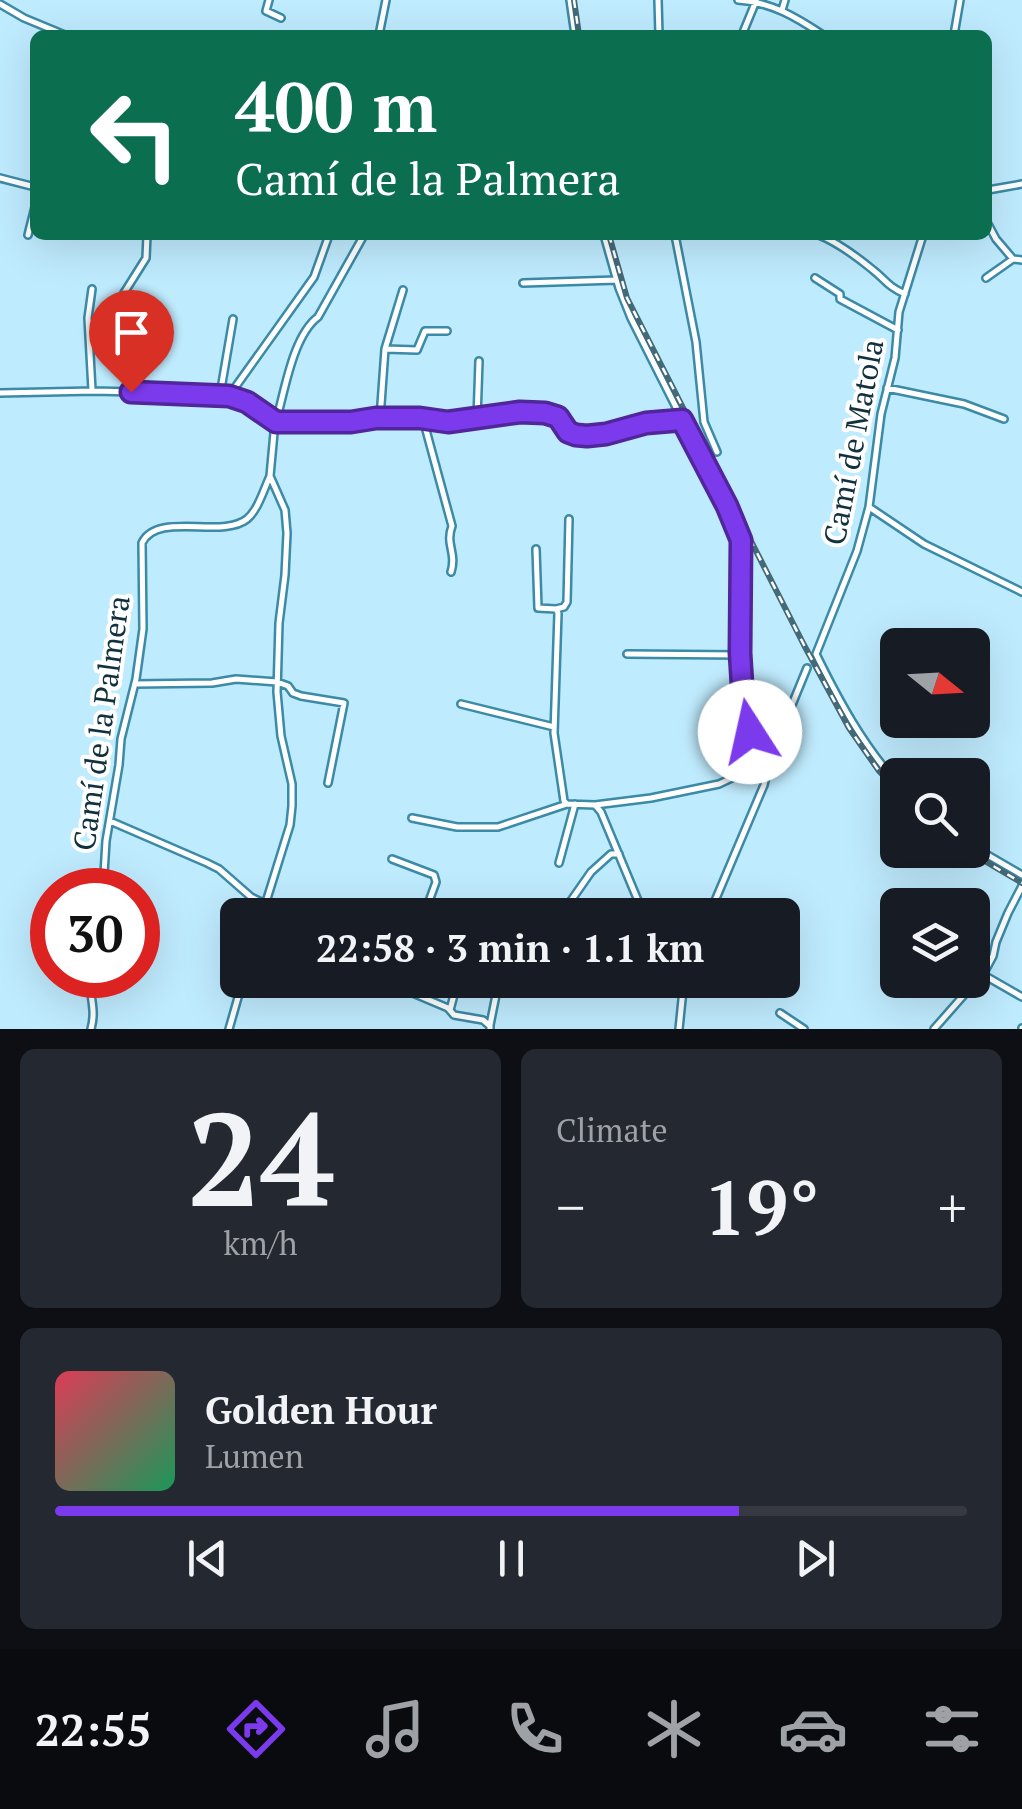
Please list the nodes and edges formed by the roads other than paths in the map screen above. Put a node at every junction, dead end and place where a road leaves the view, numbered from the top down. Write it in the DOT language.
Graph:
graph roads {
  1 [pos="269,0"];
  2 [pos="386,0"];
  3 [pos="570,0"];
  4 [pos="658,0"];
  5 [pos="738,0"];
  6 [pos="785,0"];
  7 [pos="960,0"];
  8 [pos="756,1"];
  9 [pos="0,4"];
  10 [pos="782,10"];
  11 [pos="282,18"];
  12 [pos="53,30"];
  13 [pos="379,30"];
  14 [pos="573,30"];
  15 [pos="659,30"];
  16 [pos="744,30"];
  17 [pos="815,30"];
  18 [pos="955,30"];
  19 [pos="0,178"];
  20 [pos="1022,184"];
  21 [pos="30,186"];
  22 [pos="992,189"];
  23 [pos="30,227"];
  24 [pos="992,232"];
  25 [pos="28,235"];
  26 [pos="147,240"];
  27 [pos="328,240"];
  28 [pos="361,240"];
  29 [pos="605,240"];
  30 [pos="678,240"];
  31 [pos="831,240"];
  32 [pos="921,240"];
  33 [pos="1013,259"];
  34 [pos="1022,260"];
  35 [pos="814,278"];
  36 [pos="986,278"];
  37 [pos="617,280"];
  38 [pos="523,283"];
  39 [pos="92,289"];
  40 [pos="403,290"];
  41 [pos="904,294"];
  42 [pos="151,316"];
  43 [pos="233,319"];
  44 [pos="447,330"];
  45 [pos="898,330"];
  46 [pos="384,349"];
  47 [pos="479,362"];
  48 [pos="130,382"];
  49 [pos="887,388"];
  50 [pos="92,392"];
  51 [pos="131,392"];
  52 [pos="0,393"];
  53 [pos="220,395"];
  54 [pos="229,396"];
  55 [pos="380,418"];
  56 [pos="422,418"];
  57 [pos="477,419"];
  58 [pos="1004,419"];
  59 [pos="682,420"];
  60 [pos="277,422"];
  61 [pos="718,452"];
  62 [pos="270,476"];
  63 [pos="870,507"];
  64 [pos="569,519"];
  65 [pos="536,549"];
  66 [pos="451,572"];
  67 [pos="1022,592"];
  68 [pos="556,609"];
  69 [pos="626,654"];
  70 [pos="740,655"];
  71 [pos="807,668"];
  72 [pos="277,682"];
  73 [pos="135,684"];
  74 [pos="461,704"];
  75 [pos="554,727"];
  76 [pos="770,758"];
  77 [pos="880,762"];
  78 [pos="328,783"];
  79 [pos="571,804"];
  80 [pos="595,806"];
  81 [pos="412,818"];
  82 [pos="110,822"];
  83 [pos="619,854"];
  84 [pos="990,856"];
  85 [pos="392,859"];
  86 [pos="559,863"];
  87 [pos="105,868"];
  88 [pos="1022,875"];
  89 [pos="1022,886"];
  90 [pos="253,898"];
  91 [pos="268,898"];
  92 [pos="430,898"];
  93 [pos="573,898"];
  94 [pos="637,898"];
  95 [pos="716,898"];
  96 [pos="990,961"];
  97 [pos="990,979"];
  98 [pos="1022,997"];
  99 [pos="91,998"];
  100 [pos="238,998"];
  101 [pos="423,998"];
  102 [pos="453,998"];
  103 [pos="496,998"];
  104 [pos="683,998"];
  105 [pos="961,998"];
  106 [pos="450,1010"];
  107 [pos="780,1012"];
  108 [pos="490,1028"];
  109 [pos="91,1029"];
  110 [pos="229,1029"];
  111 [pos="679,1029"];
  112 [pos="804,1029"];
  113 [pos="934,1029"];
  1 -- 11 [label="street"];
  2 -- 13 [label="street"];
  3 -- 14 [label="street"];
  4 -- 15 [label="street"];
  5 -- 8 [label="street"];
  6 -- 10 [label="street"];
  7 -- 18 [label="street"];
  8 -- 10 [label="street"];
  8 -- 16 [label="street"];
  9 -- 12 [label="street"];
  10 -- 17 [label="street"];
  19 -- 21 [label="street"];
  20 -- 22 [label="street"];
  23 -- 25 [label="street"];
  24 -- 33 [label="street"];
  26 -- 48 [label="street"];
  27 -- 54 [label="street"];
  28 -- 60 [label="street"];
  29 -- 37 [label="street"];
  30 -- 61 [label="street"];
  31 -- 41 [label="street"];
  32 -- 41 [label="street, Camí de Matola"];
  33 -- 34 [label="street"];
  33 -- 36 [label="street"];
  35 -- 45 [label="street"];
  37 -- 38 [label="street"];
  37 -- 59 [label="street"];
  39 -- 50 [label="street"];
  40 -- 46 [label="street"];
  41 -- 45 [label="street, Camí de Matola"];
  42 -- 48 [label="street"];
  43 -- 53 [label="street"];
  44 -- 46 [label="street"];
  45 -- 49 [label="street, Camí de Matola"];
  46 -- 55 [label="street"];
  47 -- 57 [label="street"];
  48 -- 51 [label="street"];
  49 -- 58 [label="street"];
  49 -- 63 [label="street, Camí de Matola"];
  50 -- 51 [label="street"];
  50 -- 52 [label="street"];
  51 -- 53 [label="street"];
  53 -- 54 [label="street"];
  54 -- 60 [label="street"];
  55 -- 56 [label="street"];
  55 -- 60 [label="street"];
  56 -- 57 [label="street"];
  56 -- 66 [label="street"];
  57 -- 59 [label="street"];
  59 -- 70 [label="street"];
  60 -- 62 [label="street"];
  62 -- 72 [label="street"];
  62 -- 73 [label="street, Camí de la Palmera"];
  63 -- 67 [label="street"];
  63 -- 77 [label="street, Camí de Matola"];
  64 -- 68 [label="street"];
  65 -- 68 [label="street"];
  68 -- 75 [label="street"];
  69 -- 70 [label="street"];
  70 -- 76 [label="street"];
  71 -- 76 [label="street"];
  72 -- 73 [label="street"];
  72 -- 78 [label="street"];
  72 -- 91 [label="street"];
  73 -- 82 [label="street, Camí de la Palmera"];
  74 -- 75 [label="street"];
  75 -- 79 [label="street"];
  76 -- 80 [label="street"];
  76 -- 95 [label="street"];
  79 -- 80 [label="street"];
  79 -- 81 [label="street"];
  79 -- 86 [label="street"];
  80 -- 83 [label="street"];
  82 -- 87 [label="street, Camí de la Palmera"];
  82 -- 90 [label="street"];
  83 -- 93 [label="street"];
  83 -- 94 [label="street"];
  84 -- 88 [label="street"];
  85 -- 92 [label="street"];
  89 -- 96 [label="street"];
  97 -- 98 [label="street"];
  99 -- 109 [label="street"];
  100 -- 110 [label="street"];
  101 -- 106 [label="street"];
  102 -- 106 [label="street"];
  103 -- 108 [label="street"];
  104 -- 111 [label="street"];
  105 -- 113 [label="street"];
  106 -- 108 [label="street"];
  107 -- 112 [label="street"];
}
